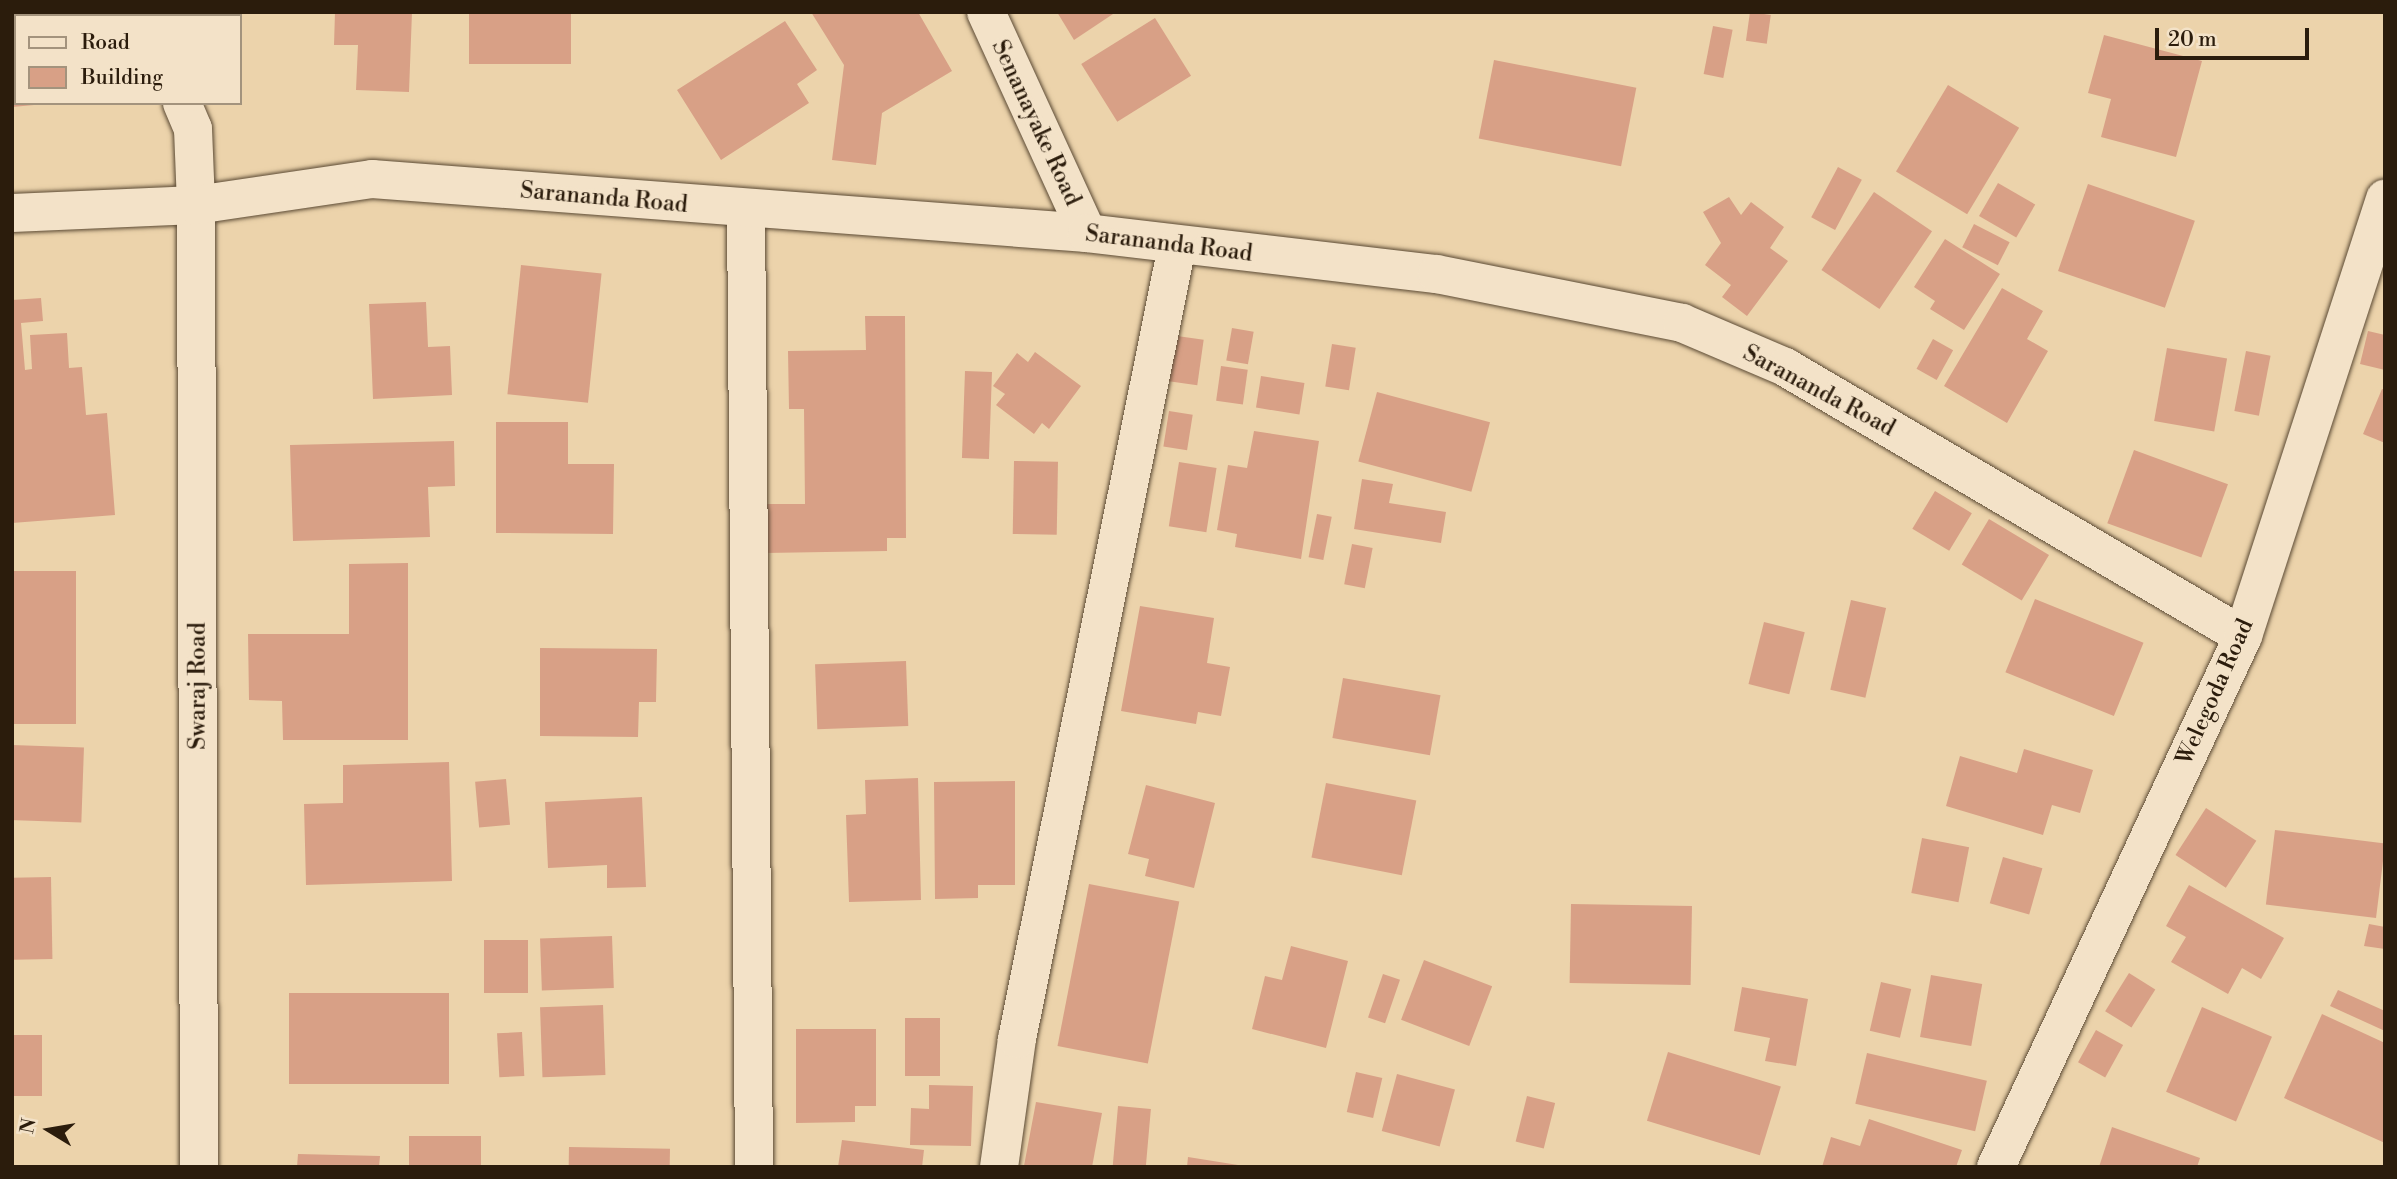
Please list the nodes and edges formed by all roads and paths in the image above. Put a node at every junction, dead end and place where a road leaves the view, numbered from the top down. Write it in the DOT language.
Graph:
graph roads {
  1 [pos="986,12"];
  2 [pos="183,105"];
  3 [pos="2385,198"];
  4 [pos="196,205"];
  5 [pos="746,209"];
  6 [pos="12,213"];
  7 [pos="1087,233"];
  8 [pos="1177,246"];
  9 [pos="2243,636"];
  10 [pos="199,1167"];
  11 [pos="754,1167"];
  12 [pos="999,1167"];
  13 [pos="1996,1167"];
  1 -- 7 [label="street, Senanayake Road"];
  2 -- 4 [label="street, Swaraj Road"];
  3 -- 9 [label="street, Welegoda Road"];
  4 -- 5 [label="street, Sarananda Road"];
  4 -- 6 [label="street, Sarananda Road"];
  4 -- 10 [label="street, Swaraj Road"];
  5 -- 7 [label="street, Sarananda Road"];
  5 -- 11 [label="street"];
  7 -- 8 [label="street, Sarananda Road"];
  8 -- 9 [label="street, Sarananda Road"];
  8 -- 12 [label="street"];
  9 -- 13 [label="street, Welegoda Road"];
}
